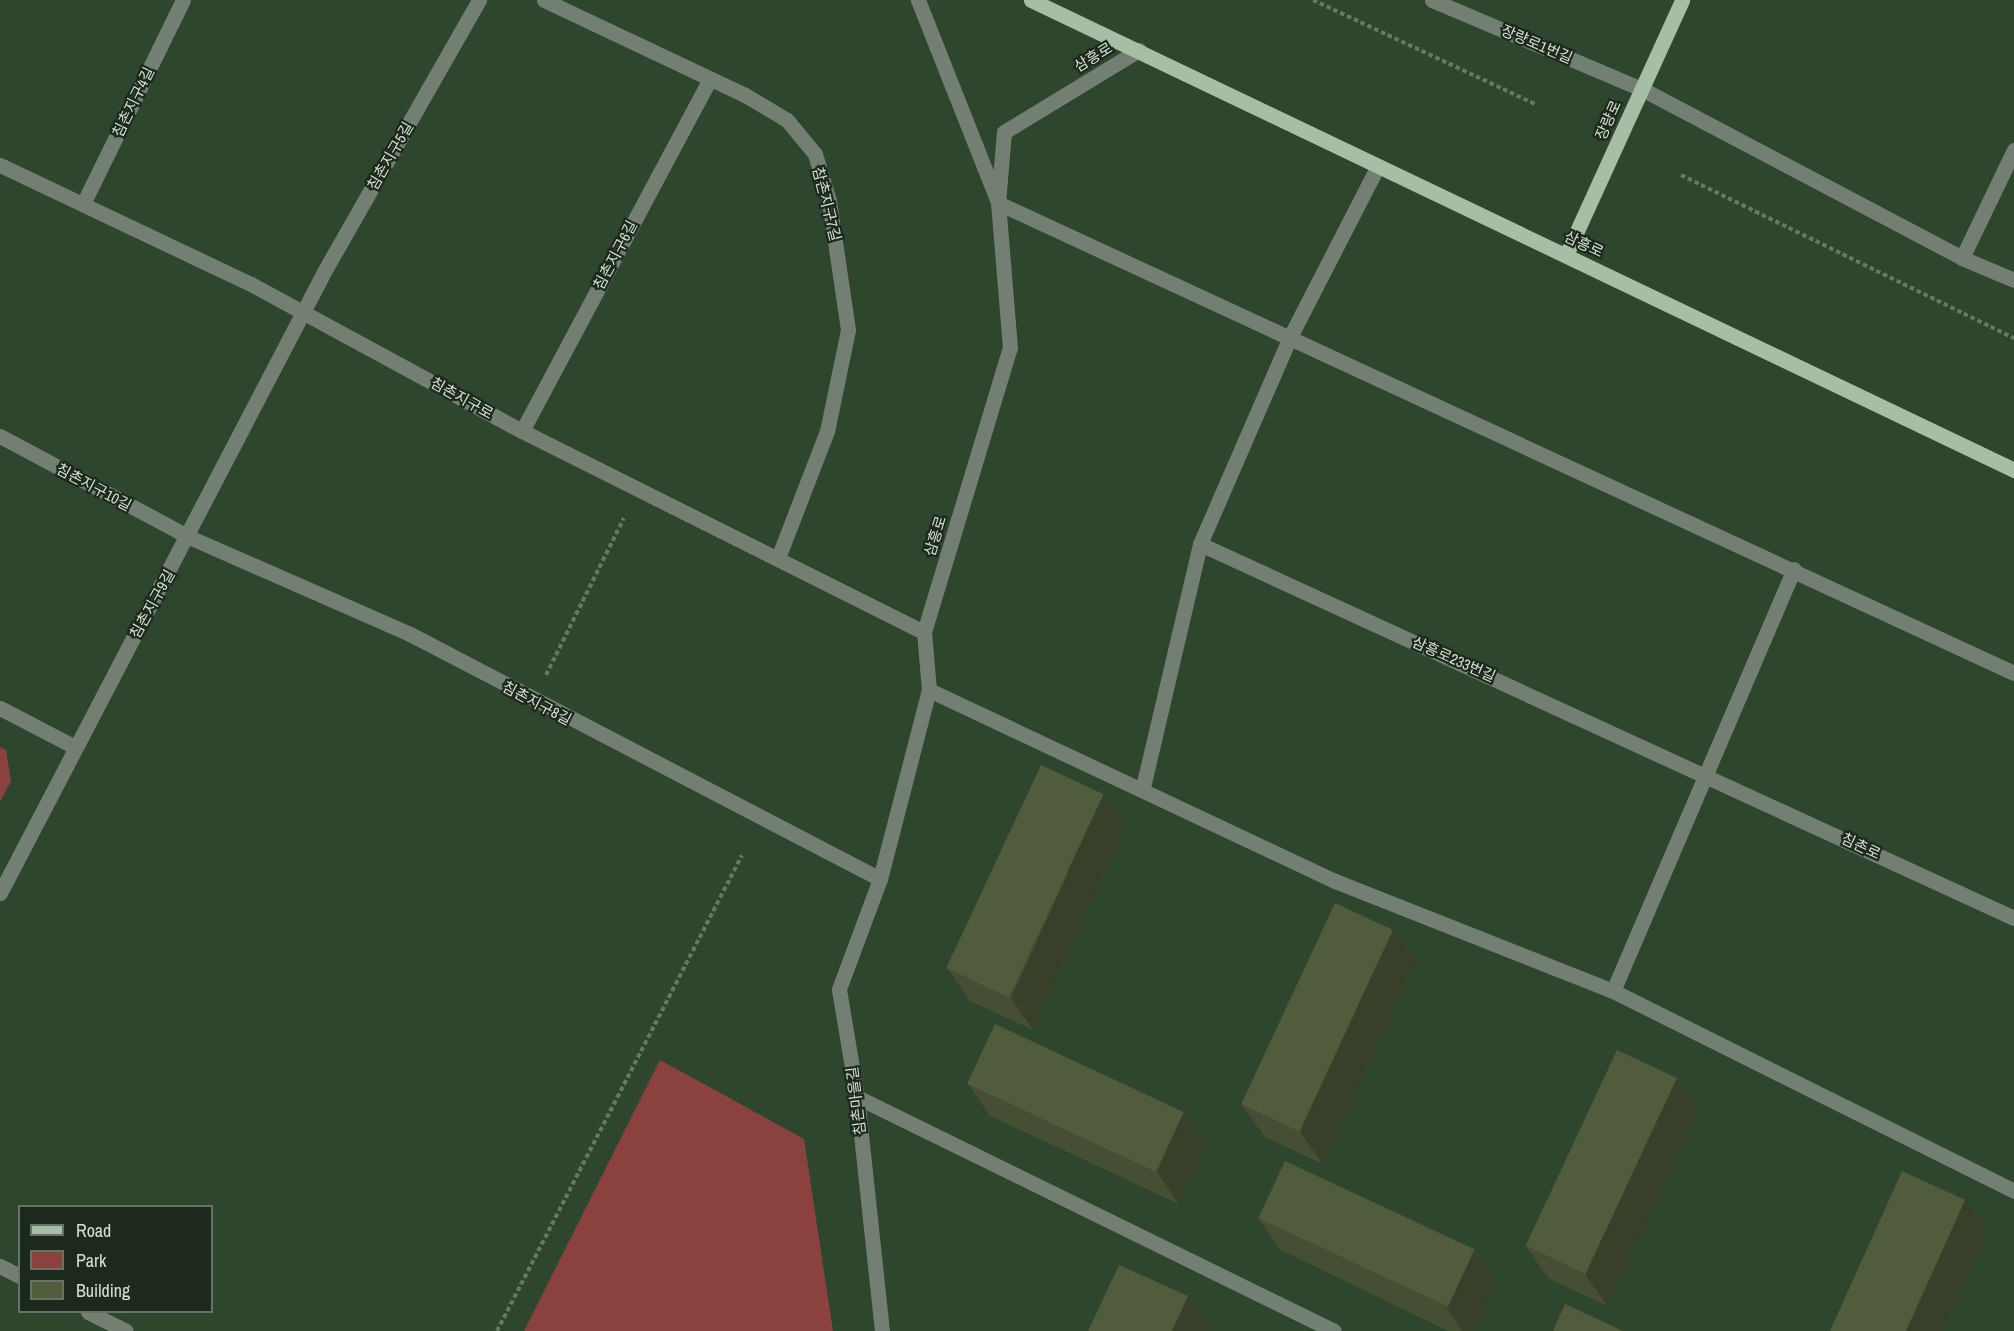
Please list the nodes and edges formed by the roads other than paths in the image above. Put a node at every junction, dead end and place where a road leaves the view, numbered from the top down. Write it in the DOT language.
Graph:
graph roads {
  1 [pos="183,0"];
  2 [pos="479,0"];
  3 [pos="544,0"];
  4 [pos="918,0"];
  5 [pos="1031,0"];
  6 [pos="1432,0"];
  7 [pos="1682,0"];
  8 [pos="1054,5"];
  9 [pos="1139,50"];
  10 [pos="709,81"];
  11 [pos="1642,89"];
  12 [pos="2014,150"];
  13 [pos="0,165"];
  14 [pos="1378,166"];
  15 [pos="998,203"];
  16 [pos="83,204"];
  17 [pos="1566,255"];
  18 [pos="1962,258"];
  19 [pos="2014,280"];
  20 [pos="302,314"];
  21 [pos="1291,335"];
  22 [pos="522,430"];
  23 [pos="0,436"];
  24 [pos="2014,470"];
  25 [pos="189,537"];
  26 [pos="1200,544"];
  27 [pos="778,558"];
  28 [pos="1794,569"];
  29 [pos="924,632"];
  30 [pos="2014,673"];
  31 [pos="929,690"];
  32 [pos="0,708"];
  33 [pos="73,746"];
  34 [pos="1709,774"];
  35 [pos="1143,787"];
  36 [pos="880,879"];
  37 [pos="0,893"];
  38 [pos="2014,918"];
  39 [pos="1613,991"];
  40 [pos="857,1097"];
  41 [pos="2014,1191"];
  42 [pos="0,1266"];
  43 [pos="18,1275"];
  44 [pos="92,1313"];
  45 [pos="126,1331"];
  46 [pos="882,1331"];
  47 [pos="1334,1331"];
  1 -- 16 [label="street, 침촌지구4길"];
  2 -- 20 [label="street, 침촌지구5길"];
  3 -- 10 [label="street, 참촌지구7길"];
  4 -- 15 [label="street, 삼흥로"];
  5 -- 8 [label="main road, 삼흥로"];
  6 -- 11 [label="street, 장량로1번길"];
  7 -- 11 [label="main road, 장량로"];
  8 -- 9 [label="main road, 삼흥로"];
  9 -- 14 [label="main road, 삼흥로"];
  9 -- 15 [label="street, 삼흥로"];
  10 -- 22 [label="street, 침촌지구6길"];
  10 -- 27 [label="street, 참촌지구7길"];
  11 -- 17 [label="main road, 장량로"];
  11 -- 18 [label="street, 장량로1번길"];
  12 -- 18 [label="street"];
  13 -- 16 [label="street, 침촌지구로"];
  14 -- 17 [label="main road, 삼흥로"];
  14 -- 21 [label="street"];
  15 -- 21 [label="street"];
  15 -- 29 [label="street, 삼흥로"];
  16 -- 20 [label="street, 침촌지구로"];
  17 -- 24 [label="main road, 삼흥로"];
  18 -- 19 [label="street, 장량로1번길"];
  20 -- 22 [label="street, 침촌지구로"];
  20 -- 25 [label="street, 침촌지구9길"];
  21 -- 26 [label="street"];
  21 -- 28 [label="street"];
  22 -- 27 [label="street, 침촌지구로"];
  23 -- 25 [label="street, 침촌지구10길"];
  25 -- 33 [label="street, 침촌지구9길"];
  25 -- 36 [label="street, 침촌지구8길"];
  26 -- 34 [label="street, 삼흥로233번길"];
  26 -- 35 [label="street"];
  27 -- 29 [label="street, 침촌지구로"];
  28 -- 30 [label="street"];
  28 -- 34 [label="street"];
  29 -- 31 [label="street, 삼흥로"];
  31 -- 35 [label="street"];
  31 -- 36 [label="street, 삼흥로"];
  32 -- 33 [label="street"];
  33 -- 37 [label="street, 침촌지구9길"];
  34 -- 38 [label="street, 침촌로"];
  34 -- 39 [label="street"];
  35 -- 39 [label="street"];
  36 -- 40 [label="street, 침촌마을길"];
  39 -- 41 [label="street"];
  40 -- 46 [label="street, 침촌마을길"];
  40 -- 47 [label="street"];
  42 -- 43 [label="street"];
  44 -- 45 [label="street"];
}
